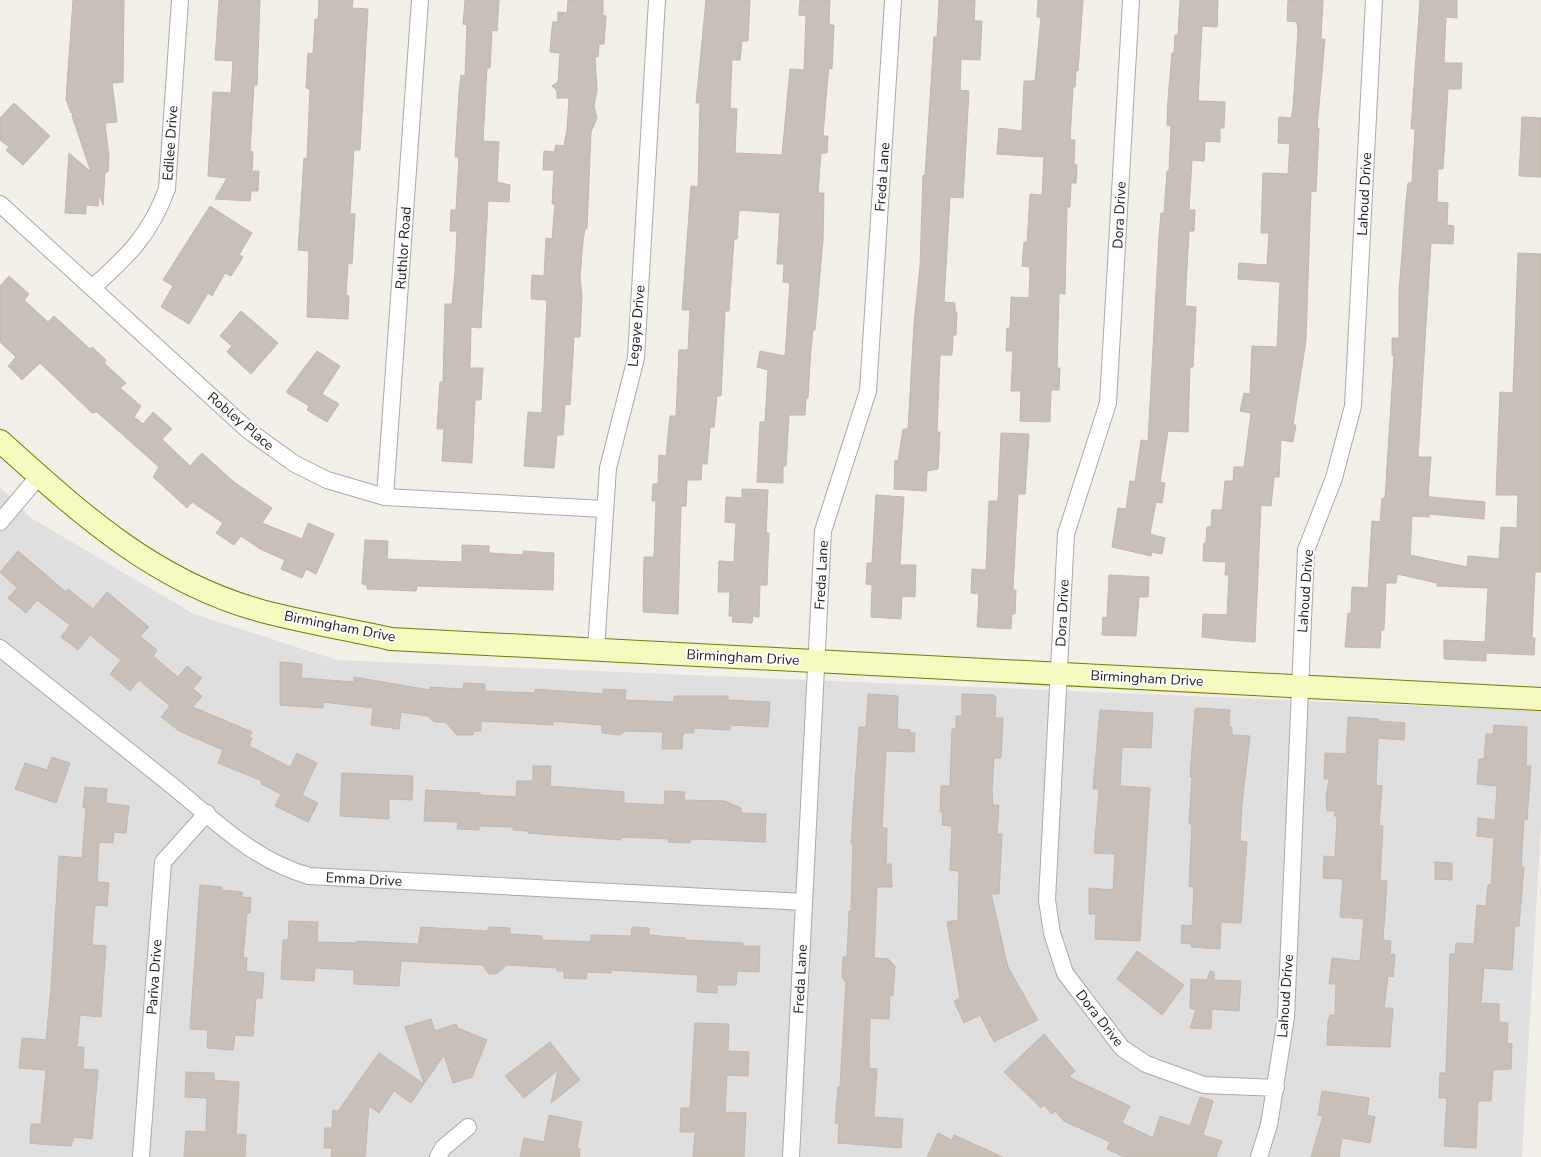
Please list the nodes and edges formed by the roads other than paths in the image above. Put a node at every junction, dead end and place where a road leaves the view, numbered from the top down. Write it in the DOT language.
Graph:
graph roads {
  1 [pos="180,0"];
  2 [pos="420,0"];
  3 [pos="657,0"];
  4 [pos="893,0"];
  5 [pos="1131,0"];
  6 [pos="1374,0"];
  7 [pos="0,204"];
  8 [pos="92,288"];
  9 [pos="0,442"];
  10 [pos="39,476"];
  11 [pos="386,497"];
  12 [pos="604,509"];
  13 [pos="0,522"];
  14 [pos="0,648"];
  15 [pos="596,649"];
  16 [pos="816,661"];
  17 [pos="1059,672"];
  18 [pos="1299,686"];
  19 [pos="1541,699"];
  20 [pos="207,813"];
  21 [pos="804,902"];
  22 [pos="1276,1088"];
  23 [pos="468,1127"];
  24 [pos="142,1157"];
  25 [pos="438,1157"];
  26 [pos="790,1157"];
  27 [pos="1258,1157"];
  1 -- 8 [label="street, Edilee Drive"];
  2 -- 11 [label="street, Ruthlor Road"];
  3 -- 12 [label="street, Legaye Drive"];
  4 -- 16 [label="street, Freda Lane"];
  5 -- 17 [label="street, Dora Drive"];
  6 -- 18 [label="street, Lahoud Drive"];
  7 -- 8 [label="street, Robley Place"];
  8 -- 11 [label="street, Robley Place"];
  9 -- 10 [label="main road, Birmingham Drive"];
  10 -- 13 [label="street"];
  10 -- 15 [label="main road, Birmingham Drive"];
  11 -- 12 [label="street, Robley Place"];
  12 -- 15 [label="street, Legaye Drive"];
  14 -- 20 [label="street, Emma Drive"];
  15 -- 16 [label="main road, Birmingham Drive"];
  16 -- 17 [label="main road, Birmingham Drive"];
  16 -- 21 [label="street, Freda Lane"];
  17 -- 18 [label="main road, Birmingham Drive"];
  17 -- 22 [label="street, Dora Drive"];
  18 -- 19 [label="main road, Birmingham Drive"];
  18 -- 22 [label="street, Lahoud Drive"];
  20 -- 21 [label="street, Emma Drive"];
  20 -- 24 [label="street, Pariva Drive"];
  21 -- 26 [label="street, Freda Lane"];
  22 -- 27 [label="street, Lahoud Drive"];
  23 -- 25 [label="street"];
}
